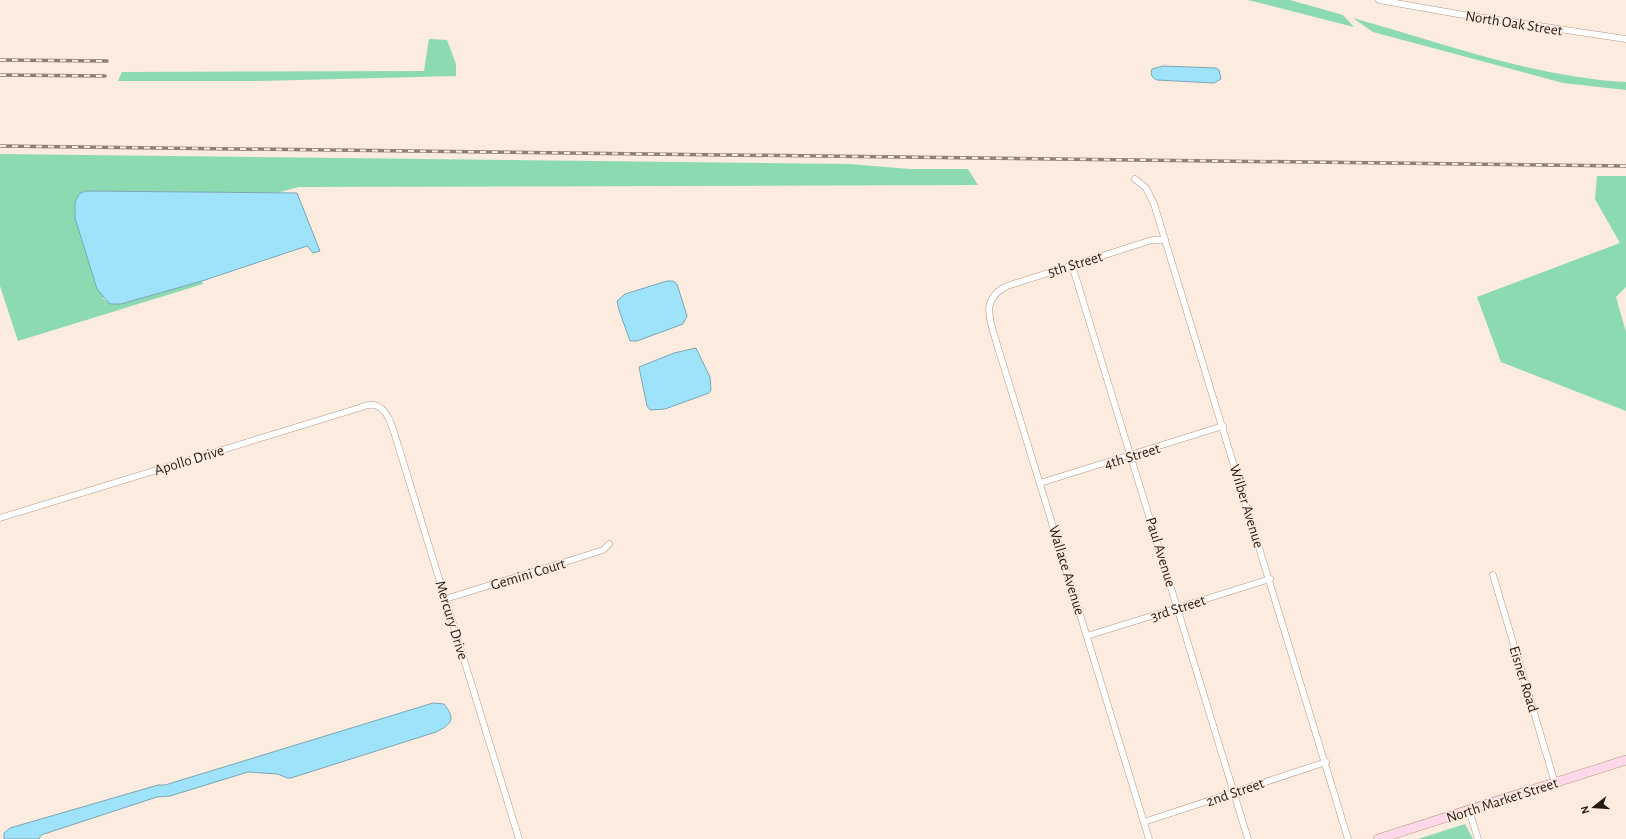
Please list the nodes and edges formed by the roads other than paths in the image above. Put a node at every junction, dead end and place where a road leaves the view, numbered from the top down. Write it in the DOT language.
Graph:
graph roads {
  1 [pos="1379,0"];
  2 [pos="1626,39"];
  3 [pos="1135,179"];
  4 [pos="1165,240"];
  5 [pos="1072,265"];
  6 [pos="990,301"];
  7 [pos="377,406"];
  8 [pos="1223,426"];
  9 [pos="1132,456"];
  10 [pos="1040,483"];
  11 [pos="0,518"];
  12 [pos="609,544"];
  13 [pos="1493,575"];
  14 [pos="1270,579"];
  15 [pos="445,599"];
  16 [pos="1178,609"];
  17 [pos="1087,636"];
  18 [pos="1626,760"];
  19 [pos="1326,762"];
  20 [pos="1555,783"];
  21 [pos="1234,793"];
  22 [pos="1469,810"];
  23 [pos="1144,822"];
  24 [pos="519,839"];
  25 [pos="1149,839"];
  26 [pos="1248,839"];
  27 [pos="1348,839"];
  28 [pos="1378,839"];
  29 [pos="1478,839"];
  1 -- 2 [label="street, North Oak Street"];
  3 -- 4 [label="street, Wilber Avenue"];
  4 -- 5 [label="street, 5th Street"];
  4 -- 8 [label="street, Wilber Avenue"];
  5 -- 6 [label="street, 5th Street"];
  5 -- 9 [label="street, Paul Avenue"];
  6 -- 10 [label="street, Wallace Avenue"];
  7 -- 11 [label="street, Apollo Drive"];
  7 -- 15 [label="street, Mercury Drive"];
  8 -- 9 [label="street, 4th Street"];
  8 -- 14 [label="street, Wilber Avenue"];
  9 -- 10 [label="street, 4th Street"];
  9 -- 16 [label="street, Paul Avenue"];
  10 -- 17 [label="street, Wallace Avenue"];
  12 -- 15 [label="street, Gemini Court"];
  13 -- 20 [label="street, Eisner Road"];
  14 -- 16 [label="street, 3rd Street"];
  14 -- 19 [label="street, Wilber Avenue"];
  15 -- 24 [label="street, Mercury Drive"];
  16 -- 17 [label="street, 3rd Street"];
  16 -- 21 [label="street, Paul Avenue"];
  17 -- 23 [label="street, Wallace Avenue"];
  18 -- 20 [label="main road, North Market Street"];
  19 -- 21 [label="street, 2nd Street"];
  19 -- 27 [label="street, Wilber Avenue"];
  20 -- 22 [label="main road, North Market Street"];
  21 -- 23 [label="street, 2nd Street"];
  21 -- 26 [label="street, Paul Avenue"];
  22 -- 28 [label="main road, North Market Street"];
  22 -- 29 [label="street"];
  23 -- 25 [label="street, Wallace Avenue"];
}
